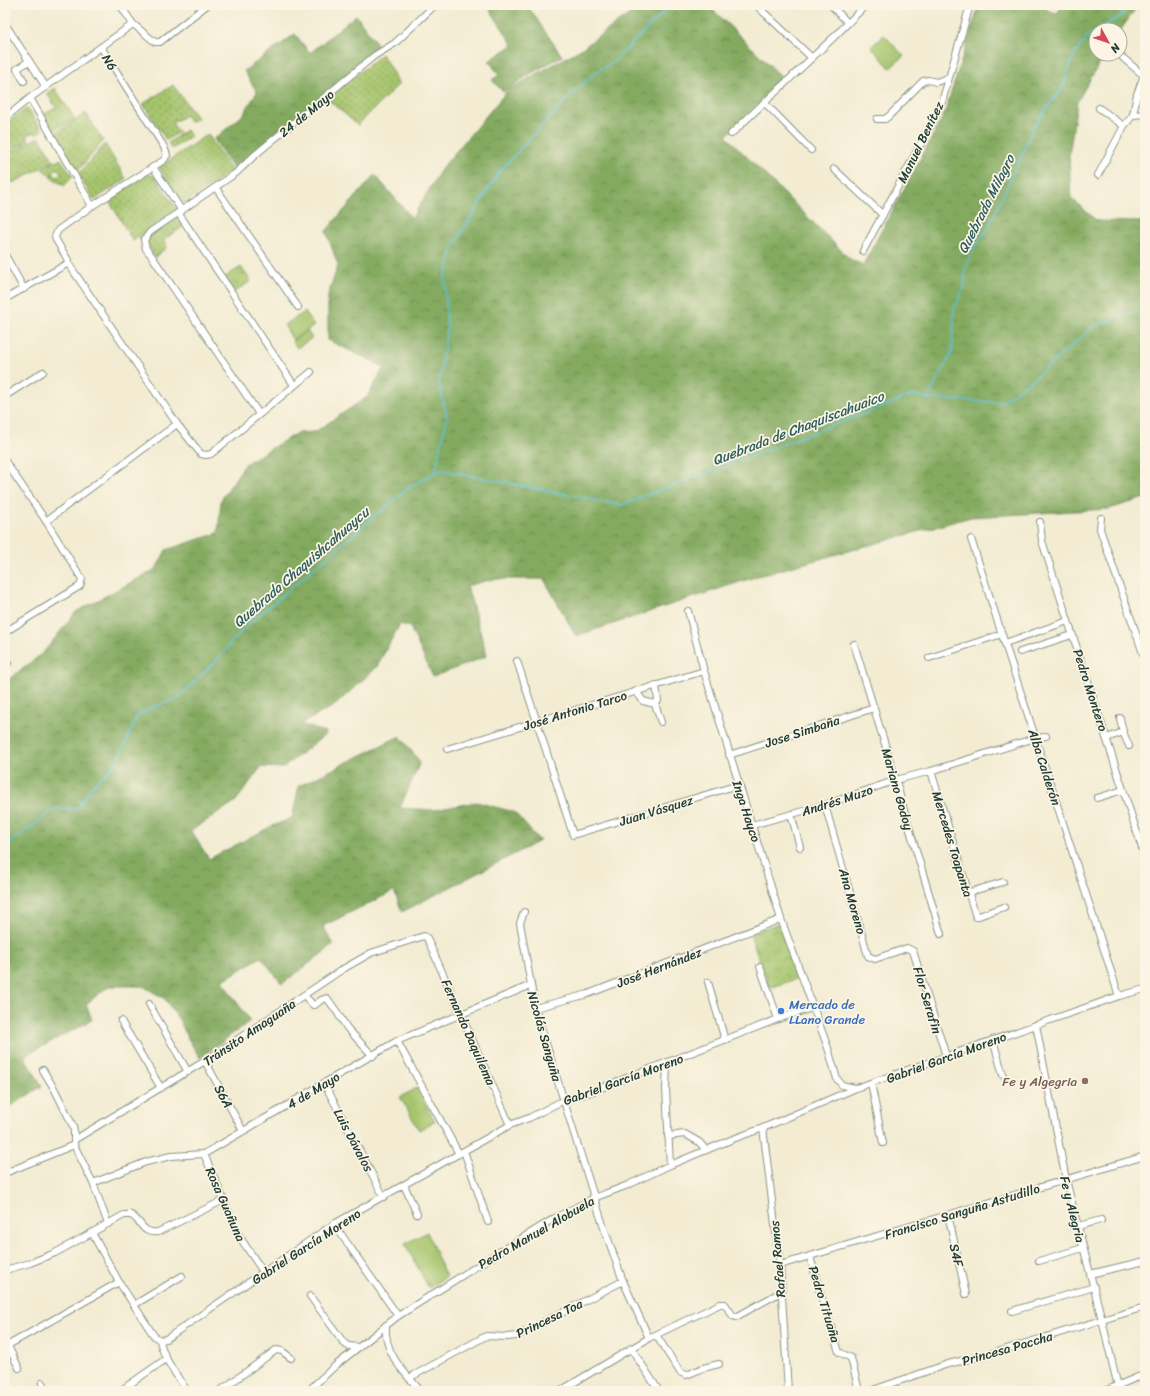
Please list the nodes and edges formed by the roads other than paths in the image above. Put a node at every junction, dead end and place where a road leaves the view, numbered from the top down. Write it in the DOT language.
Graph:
graph roads {
  1 [pos="120,5"];
  2 [pos="207,5"];
  3 [pos="435,5"];
  4 [pos="756,5"];
  5 [pos="831,5"];
  6 [pos="866,5"];
  7 [pos="970,5"];
  8 [pos="848,23"];
  9 [pos="5,24"];
  10 [pos="133,24"];
  11 [pos="101,47"];
  12 [pos="812,58"];
  13 [pos="29,61"];
  14 [pos="1128,62"];
  15 [pos="948,78"];
  16 [pos="24,81"];
  17 [pos="46,87"];
  18 [pos="30,98"];
  19 [pos="765,103"];
  20 [pos="1099,108"];
  21 [pos="1145,114"];
  22 [pos="1133,115"];
  23 [pos="5,118"];
  24 [pos="877,119"];
  25 [pos="1124,126"];
  26 [pos="731,134"];
  27 [pos="811,150"];
  28 [pos="153,167"];
  29 [pos="834,169"];
  30 [pos="1098,175"];
  31 [pos="216,188"];
  32 [pos="92,206"];
  33 [pos="178,214"];
  34 [pos="883,215"];
  35 [pos="863,251"];
  36 [pos="5,255"];
  37 [pos="68,263"];
  38 [pos="24,289"];
  39 [pos="5,299"];
  40 [pos="298,307"];
  41 [pos="43,372"];
  42 [pos="311,372"];
  43 [pos="294,385"];
  44 [pos="5,396"];
  45 [pos="259,414"];
  46 [pos="177,424"];
  47 [pos="5,461"];
  48 [pos="1101,518"];
  49 [pos="46,521"];
  50 [pos="1040,522"];
  51 [pos="971,539"];
  52 [pos="688,612"];
  53 [pos="1068,621"];
  54 [pos="5,632"];
  55 [pos="1002,634"];
  56 [pos="1072,634"];
  57 [pos="1005,643"];
  58 [pos="854,644"];
  59 [pos="1020,652"];
  60 [pos="928,658"];
  61 [pos="1145,659"];
  62 [pos="517,661"];
  63 [pos="704,671"];
  64 [pos="656,685"];
  65 [pos="636,691"];
  66 [pos="655,704"];
  67 [pos="874,708"];
  68 [pos="1120,718"];
  69 [pos="537,722"];
  70 [pos="661,722"];
  71 [pos="1123,732"];
  72 [pos="1046,736"];
  73 [pos="1036,738"];
  74 [pos="1107,738"];
  75 [pos="1128,746"];
  76 [pos="447,749"];
  77 [pos="729,755"];
  78 [pos="931,771"];
  79 [pos="896,780"];
  80 [pos="738,785"];
  81 [pos="1123,790"];
  82 [pos="1097,798"];
  83 [pos="825,805"];
  84 [pos="791,814"];
  85 [pos="752,826"];
  86 [pos="800,847"];
  87 [pos="1145,857"];
  88 [pos="1003,882"];
  89 [pos="967,893"];
  90 [pos="1004,907"];
  91 [pos="524,912"];
  92 [pos="781,919"];
  93 [pos="941,934"];
  94 [pos="427,938"];
  95 [pos="907,948"];
  96 [pos="760,967"];
  97 [pos="708,982"];
  98 [pos="531,985"];
  99 [pos="1145,989"];
  100 [pos="304,996"];
  101 [pos="1119,996"];
  102 [pos="149,1004"];
  103 [pos="535,1008"];
  104 [pos="812,1008"];
  105 [pos="462,1015"];
  106 [pos="778,1019"];
  107 [pos="121,1021"];
  108 [pos="1036,1025"];
  109 [pos="725,1040"];
  110 [pos="993,1040"];
  111 [pos="397,1041"];
  112 [pos="373,1056"];
  113 [pos="946,1056"];
  114 [pos="206,1061"];
  115 [pos="667,1063"];
  116 [pos="43,1070"];
  117 [pos="188,1072"];
  118 [pos="1003,1075"];
  119 [pos="324,1083"];
  120 [pos="871,1083"];
  121 [pos="161,1088"];
  122 [pos="856,1088"];
  123 [pos="564,1100"];
  124 [pos="510,1126"];
  125 [pos="763,1128"];
  126 [pos="243,1131"];
  127 [pos="668,1136"];
  128 [pos="74,1143"];
  129 [pos="883,1143"];
  130 [pos="706,1150"];
  131 [pos="461,1153"];
  132 [pos="204,1154"];
  133 [pos="1145,1156"];
  134 [pos="670,1165"];
  135 [pos="5,1172"];
  136 [pos="1066,1180"];
  137 [pos="93,1183"];
  138 [pos="404,1185"];
  139 [pos="384,1197"];
  140 [pos="594,1198"];
  141 [pos="224,1200"];
  142 [pos="417,1214"];
  143 [pos="948,1215"];
  144 [pos="1101,1220"];
  145 [pos="488,1222"];
  146 [pos="108,1224"];
  147 [pos="334,1224"];
  148 [pos="1078,1226"];
  149 [pos="92,1233"];
  150 [pos="1083,1248"];
  151 [pos="810,1256"];
  152 [pos="1039,1261"];
  153 [pos="1145,1261"];
  154 [pos="780,1265"];
  155 [pos="5,1270"];
  156 [pos="264,1273"];
  157 [pos="1090,1274"];
  158 [pos="182,1276"];
  159 [pos="623,1281"];
  160 [pos="119,1282"];
  161 [pos="1094,1287"];
  162 [pos="781,1292"];
  163 [pos="966,1294"];
  164 [pos="310,1296"];
  165 [pos="134,1305"];
  166 [pos="1145,1307"];
  167 [pos="1012,1310"];
  168 [pos="398,1316"];
  169 [pos="1102,1320"];
  170 [pos="386,1325"];
  171 [pos="656,1335"];
  172 [pos="649,1338"];
  173 [pos="160,1340"];
  174 [pos="6,1346"];
  175 [pos="359,1347"];
  176 [pos="631,1348"];
  177 [pos="291,1358"];
  178 [pos="166,1360"];
  179 [pos="719,1364"];
  180 [pos="19,1368"];
  181 [pos="1145,1374"];
  182 [pos="409,1378"];
  183 [pos="42,1383"];
  184 [pos="1118,1388"];
  185 [pos="47,1391"];
  186 [pos="120,1391"];
  187 [pos="187,1391"];
  188 [pos="220,1391"];
  189 [pos="308,1391"];
  190 [pos="421,1391"];
  191 [pos="560,1391"];
  192 [pos="659,1391"];
  193 [pos="788,1391"];
  194 [pos="859,1391"];
  195 [pos="870,1391"];
  196 [pos="1105,1391"];
  1 -- 10 [label="street"];
  2 -- 10 [label="street"];
  3 -- 31 [label="street, 24 de Mayo"];
  4 -- 12 [label="street"];
  5 -- 8 [label="street"];
  6 -- 8 [label="street"];
  7 -- 15 [label="street, Manuel Benítez"];
  8 -- 12 [label="street"];
  9 -- 13 [label="street"];
  10 -- 11 [label="street"];
  11 -- 17 [label="street, N6"];
  11 -- 28 [label="street, N6"];
  12 -- 19 [label="street"];
  13 -- 16 [label="street"];
  13 -- 17 [label="street"];
  14 -- 22 [label="street"];
  15 -- 24 [label="street"];
  15 -- 34 [label="street, Manuel Benítez"];
  17 -- 18 [label="street, N6"];
  18 -- 23 [label="street, N6"];
  18 -- 32 [label="street"];
  19 -- 26 [label="street"];
  19 -- 27 [label="street"];
  20 -- 25 [label="street"];
  21 -- 22 [label="street"];
  22 -- 25 [label="street"];
  25 -- 30 [label="street"];
  28 -- 32 [label="street"];
  28 -- 33 [label="street"];
  29 -- 34 [label="street"];
  31 -- 33 [label="street, 24 de Mayo"];
  31 -- 40 [label="street"];
  32 -- 37 [label="street"];
  33 -- 43 [label="street"];
  33 -- 45 [label="street, 24 de Mayo"];
  34 -- 35 [label="street, Manuel Benítez"];
  36 -- 38 [label="street"];
  37 -- 38 [label="street"];
  37 -- 46 [label="street"];
  38 -- 39 [label="street"];
  41 -- 44 [label="street"];
  42 -- 43 [label="street"];
  43 -- 45 [label="street"];
  45 -- 46 [label="street"];
  46 -- 49 [label="street"];
  47 -- 49 [label="street"];
  48 -- 61 [label="street"];
  49 -- 54 [label="street"];
  50 -- 53 [label="street, Pedro Montero"];
  51 -- 55 [label="street, Alba Calderón"];
  52 -- 63 [label="street, Inga Hayco"];
  53 -- 56 [label="street, Pedro Montero"];
  53 -- 57 [label="street"];
  55 -- 57 [label="street, Alba Calderón"];
  55 -- 60 [label="street"];
  56 -- 59 [label="street"];
  56 -- 74 [label="street, Pedro Montero"];
  57 -- 73 [label="street, Alba Calderón"];
  58 -- 67 [label="street, Mariano Godoy"];
  62 -- 69 [label="street"];
  63 -- 64 [label="street, José Antonio Tarco"];
  63 -- 77 [label="street, Inga Hayco"];
  64 -- 65 [label="street, José Antonio Tarco"];
  64 -- 66 [label="street"];
  65 -- 66 [label="street"];
  65 -- 69 [label="street, José Antonio Tarco"];
  66 -- 70 [label="street"];
  67 -- 77 [label="street, Jose Simbaña"];
  67 -- 79 [label="street, Mariano Godoy"];
  68 -- 71 [label="street"];
  69 -- 76 [label="street, José Antonio Tarco"];
  69 -- 80 [label="street, Juan Vásquez"];
  71 -- 74 [label="street"];
  71 -- 75 [label="street"];
  72 -- 73 [label="street, Andrés Muzo"];
  73 -- 78 [label="street, Andrés Muzo"];
  73 -- 101 [label="street, Alba Calderón"];
  74 -- 81 [label="street, Pedro Montero"];
  77 -- 80 [label="street, Inga Hayco"];
  78 -- 79 [label="street, Andrés Muzo"];
  78 -- 89 [label="street, Mercedes Toapanta"];
  79 -- 83 [label="street, Andrés Muzo"];
  79 -- 93 [label="street, Mariano Godoy"];
  80 -- 85 [label="street, Inga Hayco"];
  81 -- 82 [label="street"];
  81 -- 87 [label="street, Pedro Montero"];
  83 -- 84 [label="street, Andrés Muzo"];
  83 -- 95 [label="street, Ana Moreno"];
  84 -- 85 [label="street, Andrés Muzo"];
  84 -- 86 [label="street"];
  85 -- 92 [label="street, Inga Hayco"];
  88 -- 89 [label="street"];
  89 -- 90 [label="street, Mercedes Toapanta"];
  91 -- 98 [label="street, Nicolás Sanguña"];
  92 -- 103 [label="street, José Hernández"];
  92 -- 104 [label="street, Inga Hayco"];
  94 -- 100 [label="street, Tránsito Amaguaña"];
  94 -- 105 [label="street, Fernando Daquilema"];
  95 -- 113 [label="street, Flor Serafin"];
  96 -- 106 [label="street"];
  97 -- 109 [label="street"];
  98 -- 103 [label="street, Nicolás Sanguña"];
  98 -- 105 [label="street, 4 de Mayo"];
  99 -- 101 [label="street, Gabriel García Moreno"];
  100 -- 112 [label="street"];
  100 -- 114 [label="street, Tránsito Amaguaña"];
  101 -- 108 [label="street, Gabriel García Moreno"];
  102 -- 117 [label="street"];
  103 -- 123 [label="street, Nicolás Sanguña"];
  104 -- 106 [label="street, Gabriel García Moreno"];
  104 -- 122 [label="street"];
  105 -- 111 [label="street, 4 de Mayo"];
  105 -- 124 [label="street, Fernando Daquilema"];
  106 -- 109 [label="street, Gabriel García Moreno"];
  107 -- 121 [label="street"];
  108 -- 110 [label="street, Gabriel García Moreno"];
  108 -- 136 [label="street, Fe y Alegria"];
  109 -- 115 [label="street, Gabriel García Moreno"];
  110 -- 113 [label="street, Gabriel García Moreno"];
  110 -- 118 [label="street"];
  111 -- 112 [label="street, 4 de Mayo"];
  111 -- 131 [label="street"];
  112 -- 119 [label="street, 4 de Mayo"];
  113 -- 120 [label="street, Gabriel García Moreno"];
  114 -- 117 [label="street, Tránsito Amaguaña"];
  114 -- 126 [label="street, S6A"];
  115 -- 123 [label="street, Gabriel García Moreno"];
  115 -- 127 [label="street"];
  116 -- 128 [label="street"];
  117 -- 121 [label="street, Tránsito Amaguaña"];
  119 -- 126 [label="street, 4 de Mayo"];
  119 -- 139 [label="street, Luis Dávalos"];
  120 -- 122 [label="street, Gabriel García Moreno"];
  120 -- 129 [label="street"];
  121 -- 128 [label="street, Tránsito Amaguaña"];
  122 -- 125 [label="street, Pedro Manuel Alobuela"];
  123 -- 124 [label="street, Gabriel García Moreno"];
  123 -- 140 [label="street, Nicolás Sanguña"];
  124 -- 131 [label="street, Gabriel García Moreno"];
  125 -- 130 [label="street, Pedro Manuel Alobuela"];
  125 -- 154 [label="street, Rafael Ramos"];
  126 -- 132 [label="street, 4 de Mayo"];
  127 -- 130 [label="street"];
  127 -- 134 [label="street"];
  128 -- 135 [label="street, Tránsito Amaguaña"];
  128 -- 137 [label="street"];
  130 -- 134 [label="street, Pedro Manuel Alobuela"];
  131 -- 138 [label="street, Gabriel García Moreno"];
  131 -- 145 [label="street"];
  132 -- 137 [label="street, 4 de Mayo"];
  132 -- 141 [label="street, Rosa Guañuna"];
  133 -- 136 [label="street, Francisco Sanguña Astudillo"];
  134 -- 140 [label="street, Pedro Manuel Alobuela"];
  136 -- 143 [label="street, Francisco Sanguña Astudillo"];
  136 -- 148 [label="street, Fe y Alegria"];
  137 -- 146 [label="street"];
  138 -- 139 [label="street, Gabriel García Moreno"];
  138 -- 142 [label="street"];
  139 -- 147 [label="street, Gabriel García Moreno"];
  140 -- 159 [label="street, Nicolás Sanguña"];
  140 -- 168 [label="street, Pedro Manuel Alobuela"];
  141 -- 146 [label="street"];
  141 -- 156 [label="street, Rosa Guañuna"];
  143 -- 151 [label="street, Francisco Sanguña Astudillo"];
  143 -- 163 [label="street, S4F"];
  144 -- 148 [label="street"];
  146 -- 149 [label="street"];
  147 -- 156 [label="street, Gabriel García Moreno"];
  147 -- 168 [label="street"];
  148 -- 150 [label="street, Fe y Alegria"];
  149 -- 155 [label="street"];
  149 -- 160 [label="street"];
  150 -- 152 [label="street"];
  150 -- 157 [label="street, Fe y Alegria"];
  151 -- 154 [label="street, Francisco Sanguña Astudillo"];
  151 -- 194 [label="street, Pedro Tituaña"];
  153 -- 157 [label="street"];
  154 -- 162 [label="street, Rafael Ramos"];
  156 -- 173 [label="street, Gabriel García Moreno"];
  157 -- 161 [label="street, Fe y Alegria"];
  158 -- 165 [label="street"];
  159 -- 172 [label="street, Nicolás Sanguña"];
  159 -- 182 [label="street, Princesa Toa"];
  160 -- 165 [label="street"];
  160 -- 174 [label="street"];
  161 -- 167 [label="street"];
  161 -- 169 [label="street, Fe y Alegria"];
  162 -- 171 [label="street"];
  162 -- 193 [label="street, Rafael Ramos"];
  164 -- 175 [label="street"];
  165 -- 173 [label="street"];
  166 -- 169 [label="street, Princesa Paccha"];
  168 -- 170 [label="street, Pedro Manuel Alobuela"];
  169 -- 184 [label="street, Fe y Alegria"];
  169 -- 195 [label="street, Princesa Paccha"];
  170 -- 175 [label="street, Pedro Manuel Alobuela"];
  170 -- 182 [label="street"];
  171 -- 172 [label="street"];
  171 -- 179 [label="street"];
  172 -- 176 [label="street"];
  173 -- 178 [label="street"];
  174 -- 180 [label="street"];
  175 -- 189 [label="street, Pedro Manuel Alobuela"];
  176 -- 191 [label="street"];
  176 -- 192 [label="street"];
  177 -- 188 [label="street"];
  178 -- 186 [label="street"];
  178 -- 187 [label="street"];
  181 -- 184 [label="street"];
  182 -- 190 [label="street"];
  183 -- 185 [label="street"];
  184 -- 196 [label="street"];
}
